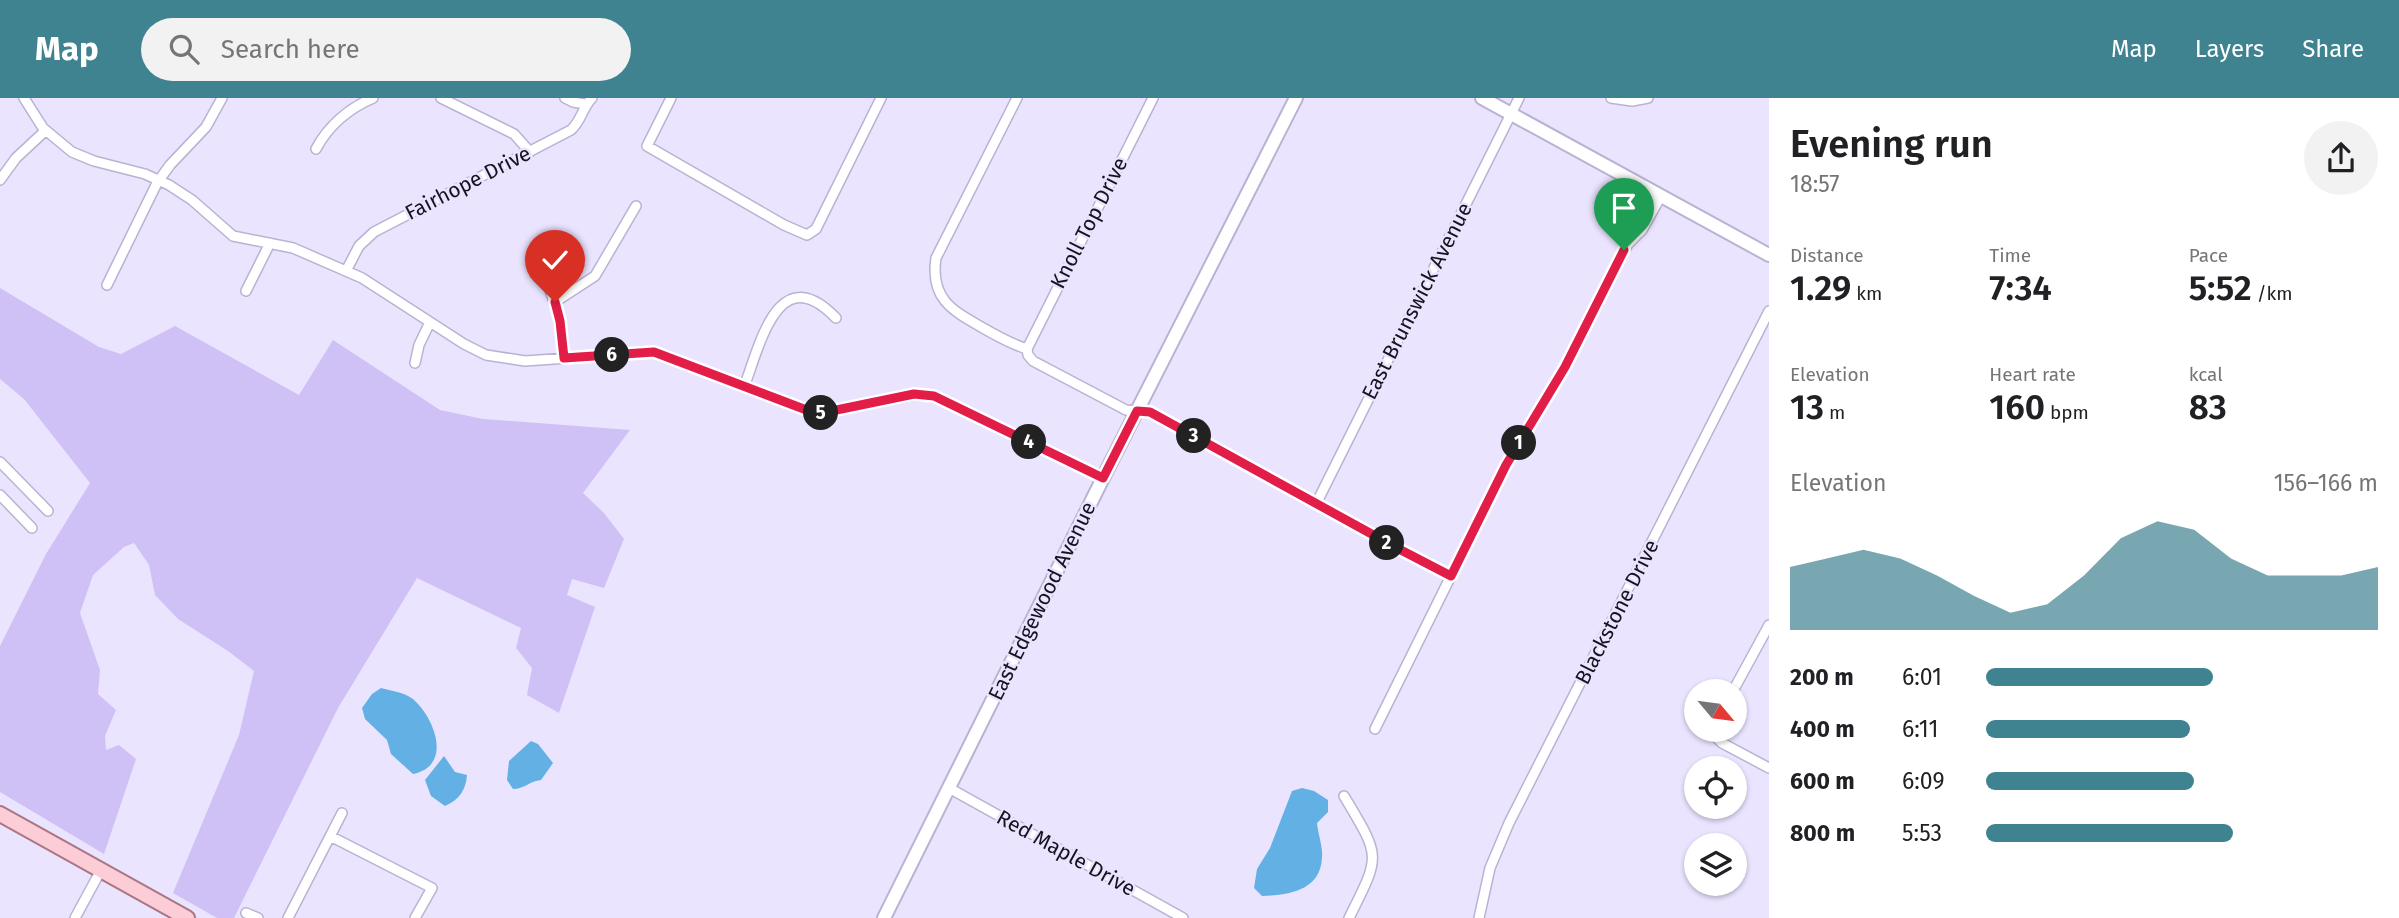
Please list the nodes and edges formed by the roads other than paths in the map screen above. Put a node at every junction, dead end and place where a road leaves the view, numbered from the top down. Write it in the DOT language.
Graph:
graph roads {
  1 [pos="24,98"];
  2 [pos="222,98"];
  3 [pos="373,98"];
  4 [pos="441,98"];
  5 [pos="565,98"];
  6 [pos="671,98"];
  7 [pos="881,98"];
  8 [pos="1017,98"];
  9 [pos="1153,98"];
  10 [pos="1296,98"];
  11 [pos="1482,98"];
  12 [pos="1519,98"];
  13 [pos="1611,98"];
  14 [pos="1648,98"];
  15 [pos="588,101"];
  16 [pos="1510,114"];
  17 [pos="45,131"];
  18 [pos="316,149"];
  19 [pos="530,152"];
  20 [pos="0,180"];
  21 [pos="159,180"];
  22 [pos="1657,194"];
  23 [pos="636,206"];
  24 [pos="270,243"];
  25 [pos="1769,255"];
  26 [pos="540,262"];
  27 [pos="345,271"];
  28 [pos="107,285"];
  29 [pos="246,291"];
  30 [pos="555,302"];
  31 [pos="1769,311"];
  32 [pos="836,318"];
  33 [pos="430,322"];
  34 [pos="1027,349"];
  35 [pos="564,358"];
  36 [pos="415,363"];
  37 [pos="744,387"];
  38 [pos="1137,411"];
  39 [pos="0,462"];
  40 [pos="1103,478"];
  41 [pos="0,495"];
  42 [pos="1316,504"];
  43 [pos="48,511"];
  44 [pos="32,527"];
  45 [pos="1451,576"];
  46 [pos="1769,625"];
  47 [pos="1740,679"];
  48 [pos="1375,729"];
  49 [pos="1721,742"];
  50 [pos="1769,768"];
  51 [pos="949,788"];
  52 [pos="1344,796"];
  53 [pos="342,813"];
  54 [pos="0,814"];
  55 [pos="330,836"];
  56 [pos="101,870"];
  57 [pos="246,912"];
  58 [pos="75,918"];
  59 [pos="187,918"];
  60 [pos="258,918"];
  61 [pos="288,918"];
  62 [pos="415,918"];
  63 [pos="884,918"];
  64 [pos="1183,918"];
  65 [pos="1349,918"];
  66 [pos="1479,918"];
  1 -- 17 [label="street"];
  2 -- 21 [label="street"];
  3 -- 18 [label="street"];
  4 -- 19 [label="street"];
  5 -- 15 [label="street"];
  6 -- 7 [label="street"];
  8 -- 34 [label="street"];
  9 -- 34 [label="street, Knoll Top Drive"];
  10 -- 38 [label="main road, East Edgewood Avenue"];
  11 -- 16 [label="main road"];
  12 -- 16 [label="street, East Brunswick Avenue"];
  13 -- 14 [label="street"];
  15 -- 19 [label="street, Fairhope Drive"];
  16 -- 22 [label="main road"];
  16 -- 42 [label="street, East Brunswick Avenue"];
  17 -- 20 [label="street"];
  17 -- 21 [label="street"];
  19 -- 27 [label="street, Fairhope Drive"];
  21 -- 24 [label="street"];
  21 -- 28 [label="street"];
  22 -- 25 [label="main road"];
  22 -- 45 [label="street"];
  23 -- 30 [label="street"];
  24 -- 27 [label="street"];
  24 -- 29 [label="street"];
  26 -- 30 [label="street"];
  27 -- 33 [label="street"];
  30 -- 35 [label="street"];
  31 -- 66 [label="street, Blackstone Drive"];
  32 -- 37 [label="street"];
  33 -- 35 [label="street"];
  33 -- 36 [label="street"];
  34 -- 38 [label="street"];
  35 -- 37 [label="street"];
  37 -- 40 [label="street"];
  38 -- 40 [label="main road, East Edgewood Avenue"];
  38 -- 42 [label="street"];
  39 -- 43 [label="street"];
  40 -- 51 [label="main road, East Edgewood Avenue"];
  41 -- 44 [label="street"];
  42 -- 45 [label="street"];
  45 -- 48 [label="street"];
  46 -- 47 [label="street"];
  49 -- 50 [label="street"];
  51 -- 63 [label="main road, East Edgewood Avenue"];
  51 -- 64 [label="street, Red Maple Drive"];
  52 -- 65 [label="street"];
  53 -- 55 [label="street"];
  54 -- 56 [label="main road"];
  55 -- 61 [label="street"];
  55 -- 62 [label="street"];
  56 -- 58 [label="street"];
  56 -- 59 [label="main road"];
  57 -- 60 [label="street"];
}
